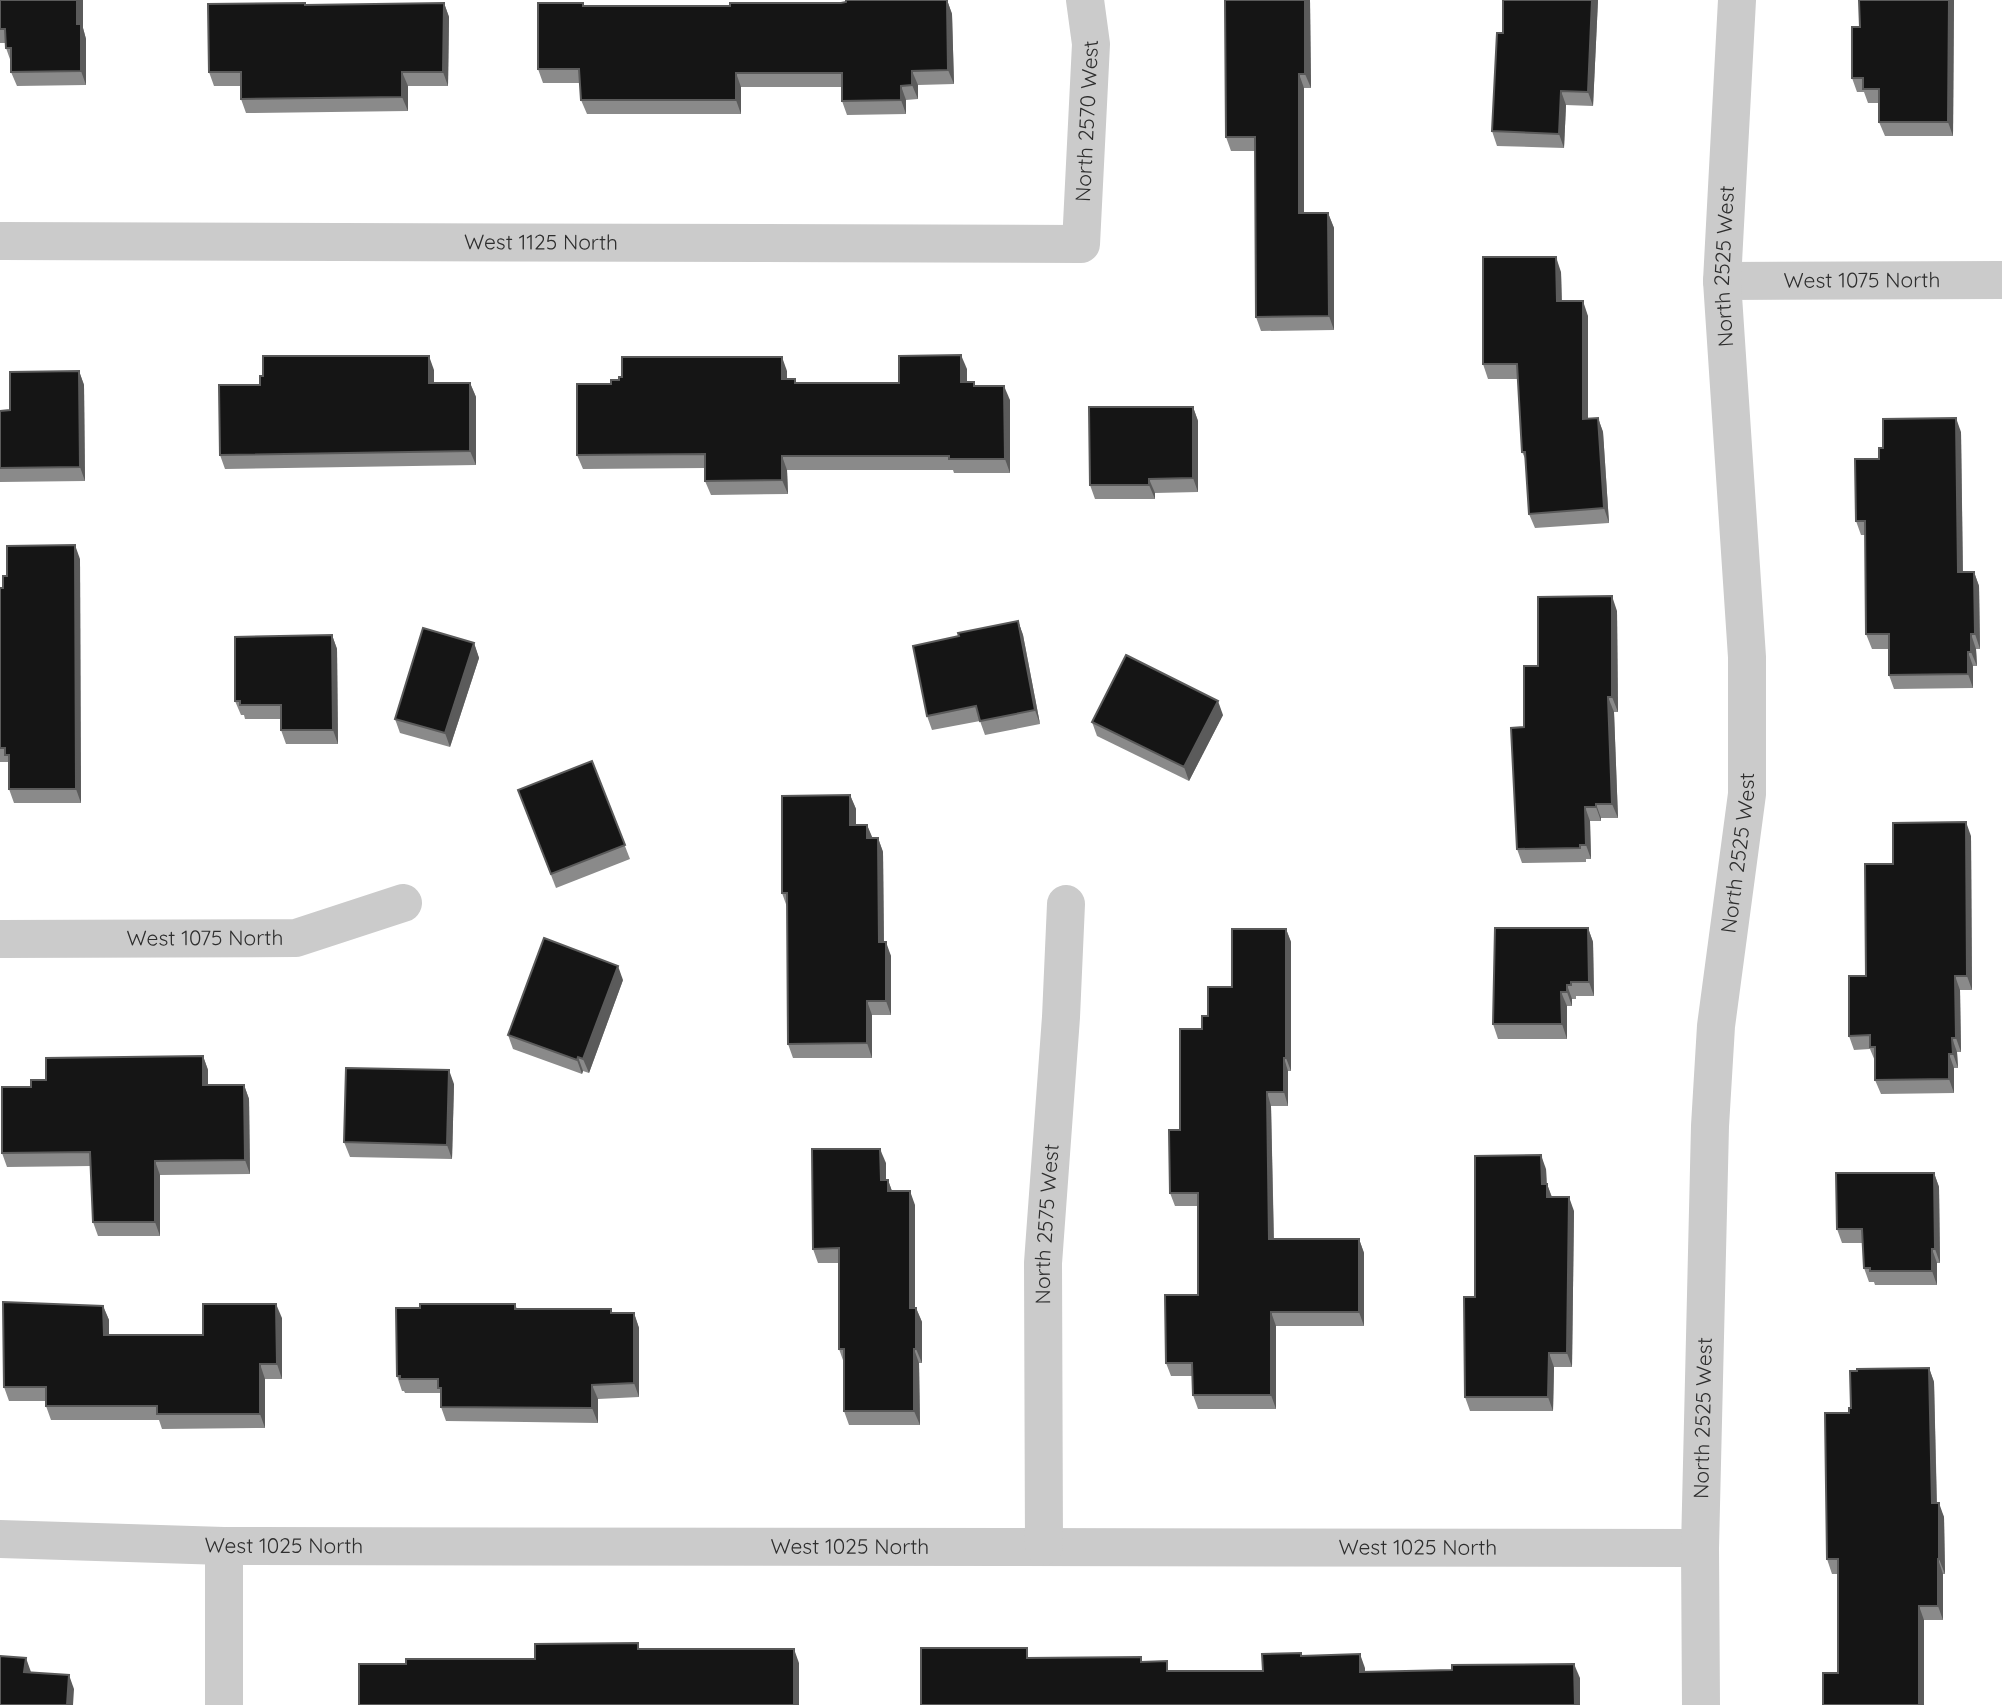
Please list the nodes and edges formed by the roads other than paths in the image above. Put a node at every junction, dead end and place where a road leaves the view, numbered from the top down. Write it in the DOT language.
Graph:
graph roads {
  1 [pos="1085,0"];
  2 [pos="1737,0"];
  3 [pos="0,242"];
  4 [pos="1082,244"];
  5 [pos="2002,280"];
  6 [pos="1722,281"];
  7 [pos="403,903"];
  8 [pos="1066,904"];
  9 [pos="0,939"];
  10 [pos="0,1539"];
  11 [pos="223,1546"];
  12 [pos="1044,1546"];
  13 [pos="1700,1549"];
  14 [pos="223,1705"];
  15 [pos="1701,1705"];
  1 -- 4 [label="street, North 2570 West"];
  2 -- 6 [label="street, North 2525 West"];
  3 -- 4 [label="street, West 1125 North"];
  5 -- 6 [label="street, West 1075 North"];
  6 -- 13 [label="street, North 2525 West"];
  7 -- 9 [label="street, West 1075 North"];
  8 -- 12 [label="street, North 2575 West"];
  10 -- 11 [label="street, West 1025 North"];
  11 -- 12 [label="street, West 1025 North"];
  11 -- 14 [label="street"];
  12 -- 13 [label="street, West 1025 North"];
  13 -- 15 [label="street, North 2525 West"];
}
